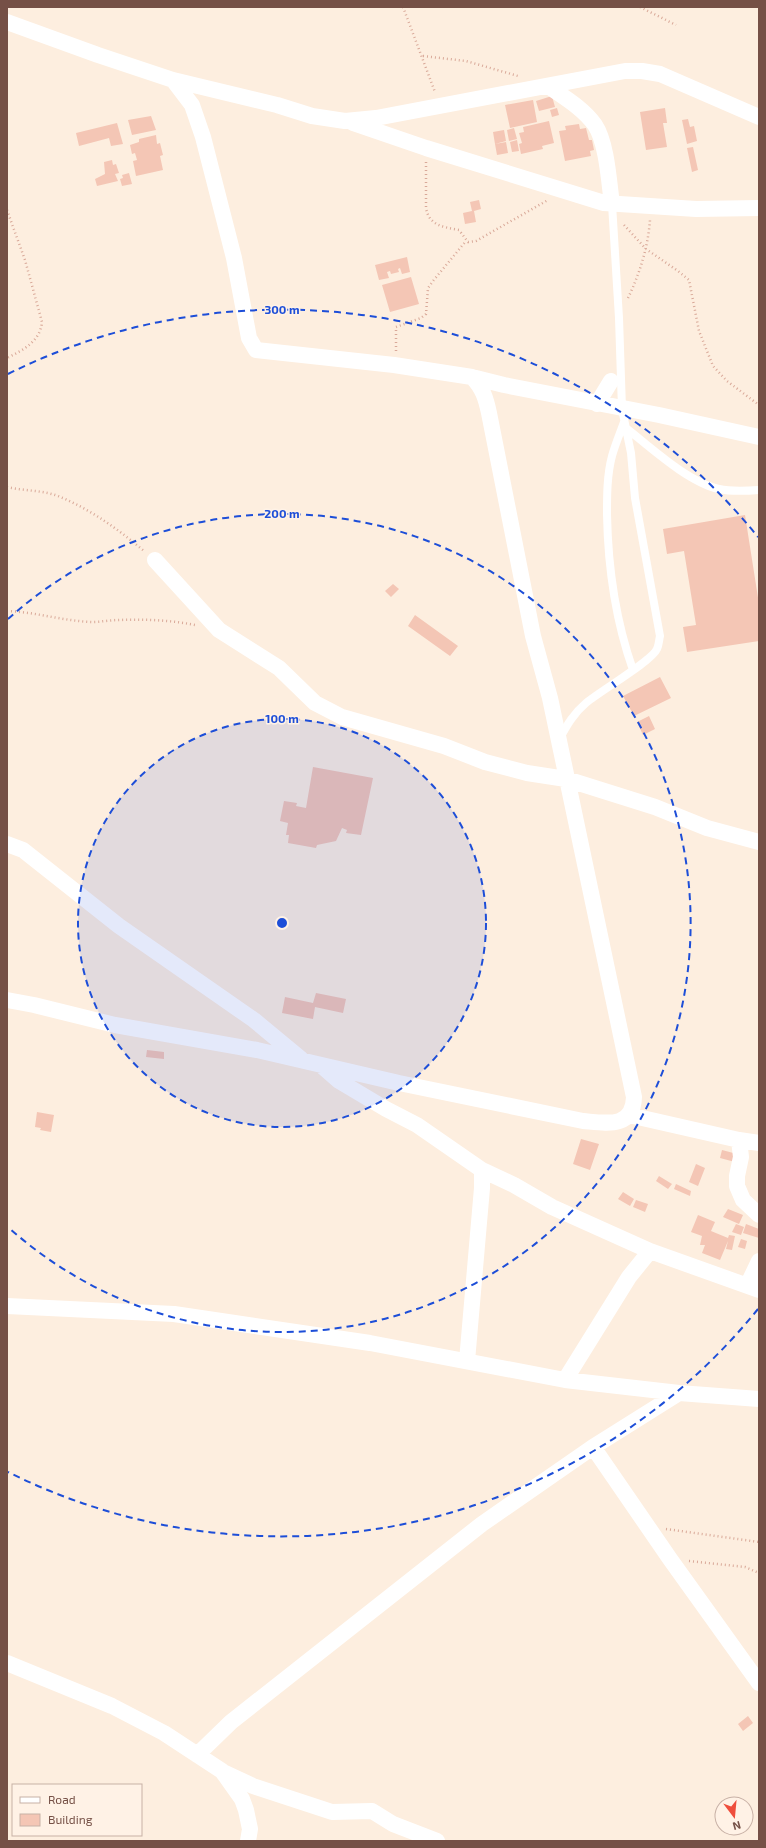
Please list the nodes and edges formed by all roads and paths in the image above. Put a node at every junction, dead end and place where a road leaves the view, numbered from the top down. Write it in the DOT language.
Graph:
graph roads {
  1 [pos="403,7"];
  2 [pos="640,7"];
  3 [pos="7,22"];
  4 [pos="676,25"];
  5 [pos="423,56"];
  6 [pos="173,80"];
  7 [pos="542,87"];
  8 [pos="441,106"];
  9 [pos="759,117"];
  10 [pos="349,121"];
  11 [pos="426,148"];
  12 [pos="562,191"];
  13 [pos="650,206"];
  14 [pos="612,208"];
  15 [pos="759,208"];
  16 [pos="7,210"];
  17 [pos="466,241"];
  18 [pos="646,249"];
  19 [pos="619,318"];
  20 [pos="7,358"];
  21 [pos="394,365"];
  22 [pos="472,377"];
  23 [pos="611,381"];
  24 [pos="504,385"];
  25 [pos="597,404"];
  26 [pos="759,405"];
  27 [pos="489,413"];
  28 [pos="624,420"];
  29 [pos="759,437"];
  30 [pos="7,487"];
  31 [pos="759,490"];
  32 [pos="155,560"];
  33 [pos="7,611"];
  34 [pos="219,630"];
  35 [pos="633,670"];
  36 [pos="559,741"];
  37 [pos="566,779"];
  38 [pos="759,842"];
  39 [pos="7,844"];
  40 [pos="7,1000"];
  41 [pos="304,1061"];
  42 [pos="322,1065"];
  43 [pos="629,1116"];
  44 [pos="739,1140"];
  45 [pos="759,1143"];
  46 [pos="482,1170"];
  47 [pos="759,1215"];
  48 [pos="650,1252"];
  49 [pos="759,1261"];
  50 [pos="756,1285"];
  51 [pos="7,1306"];
  52 [pos="467,1361"];
  53 [pos="565,1380"];
  54 [pos="679,1393"];
  55 [pos="759,1399"];
  56 [pos="592,1447"];
  57 [pos="648,1526"];
  58 [pos="759,1542"];
  59 [pos="670,1559"];
  60 [pos="759,1573"];
  61 [pos="7,1663"];
  62 [pos="759,1683"];
  63 [pos="197,1755"];
  64 [pos="222,1771"];
  65 [pos="248,1841"];
  66 [pos="437,1841"];
  1 -- 5 [label="path"];
  2 -- 4 [label="path"];
  3 -- 6 [label="street"];
  5 -- 7 [label="path"];
  5 -- 8 [label="path"];
  6 -- 10 [label="street"];
  6 -- 21 [label="street"];
  7 -- 8 [label="street"];
  7 -- 9 [label="street"];
  7 -- 14 [label="street"];
  8 -- 10 [label="street"];
  10 -- 11 [label="street"];
  11 -- 12 [label="street"];
  11 -- 17 [label="path"];
  12 -- 14 [label="street"];
  12 -- 17 [label="path"];
  13 -- 14 [label="street"];
  13 -- 15 [label="street"];
  13 -- 18 [label="path"];
  14 -- 18 [label="path"];
  14 -- 19 [label="lane"];
  16 -- 20 [label="path"];
  17 -- 21 [label="path"];
  18 -- 19 [label="path"];
  18 -- 26 [label="path"];
  19 -- 28 [label="lane"];
  21 -- 22 [label="street"];
  22 -- 24 [label="street"];
  22 -- 27 [label="street"];
  23 -- 25 [label="street"];
  24 -- 25 [label="street"];
  24 -- 27 [label="street"];
  25 -- 28 [label="street"];
  27 -- 36 [label="street"];
  28 -- 29 [label="street"];
  28 -- 31 [label="lane"];
  28 -- 35 [label="lane"];
  28 -- 35 [label="lane"];
  30 -- 32 [label="path"];
  32 -- 34 [label="street"];
  33 -- 34 [label="path"];
  34 -- 37 [label="street"];
  35 -- 36 [label="lane"];
  36 -- 37 [label="street"];
  37 -- 38 [label="street"];
  37 -- 43 [label="street"];
  39 -- 41 [label="street"];
  40 -- 41 [label="street"];
  41 -- 42 [label="street"];
  42 -- 43 [label="street"];
  42 -- 46 [label="street"];
  43 -- 44 [label="street"];
  44 -- 45 [label="street"];
  44 -- 47 [label="street"];
  46 -- 48 [label="street"];
  46 -- 52 [label="street"];
  48 -- 50 [label="street"];
  48 -- 53 [label="street"];
  49 -- 50 [label="street"];
  51 -- 52 [label="street"];
  52 -- 53 [label="street"];
  53 -- 54 [label="street"];
  54 -- 55 [label="street"];
  54 -- 56 [label="street"];
  56 -- 57 [label="street"];
  56 -- 63 [label="street"];
  57 -- 58 [label="path"];
  57 -- 59 [label="street"];
  59 -- 60 [label="path"];
  59 -- 62 [label="street"];
  61 -- 63 [label="street"];
  63 -- 64 [label="street"];
  64 -- 65 [label="street"];
  64 -- 66 [label="street"];
}
